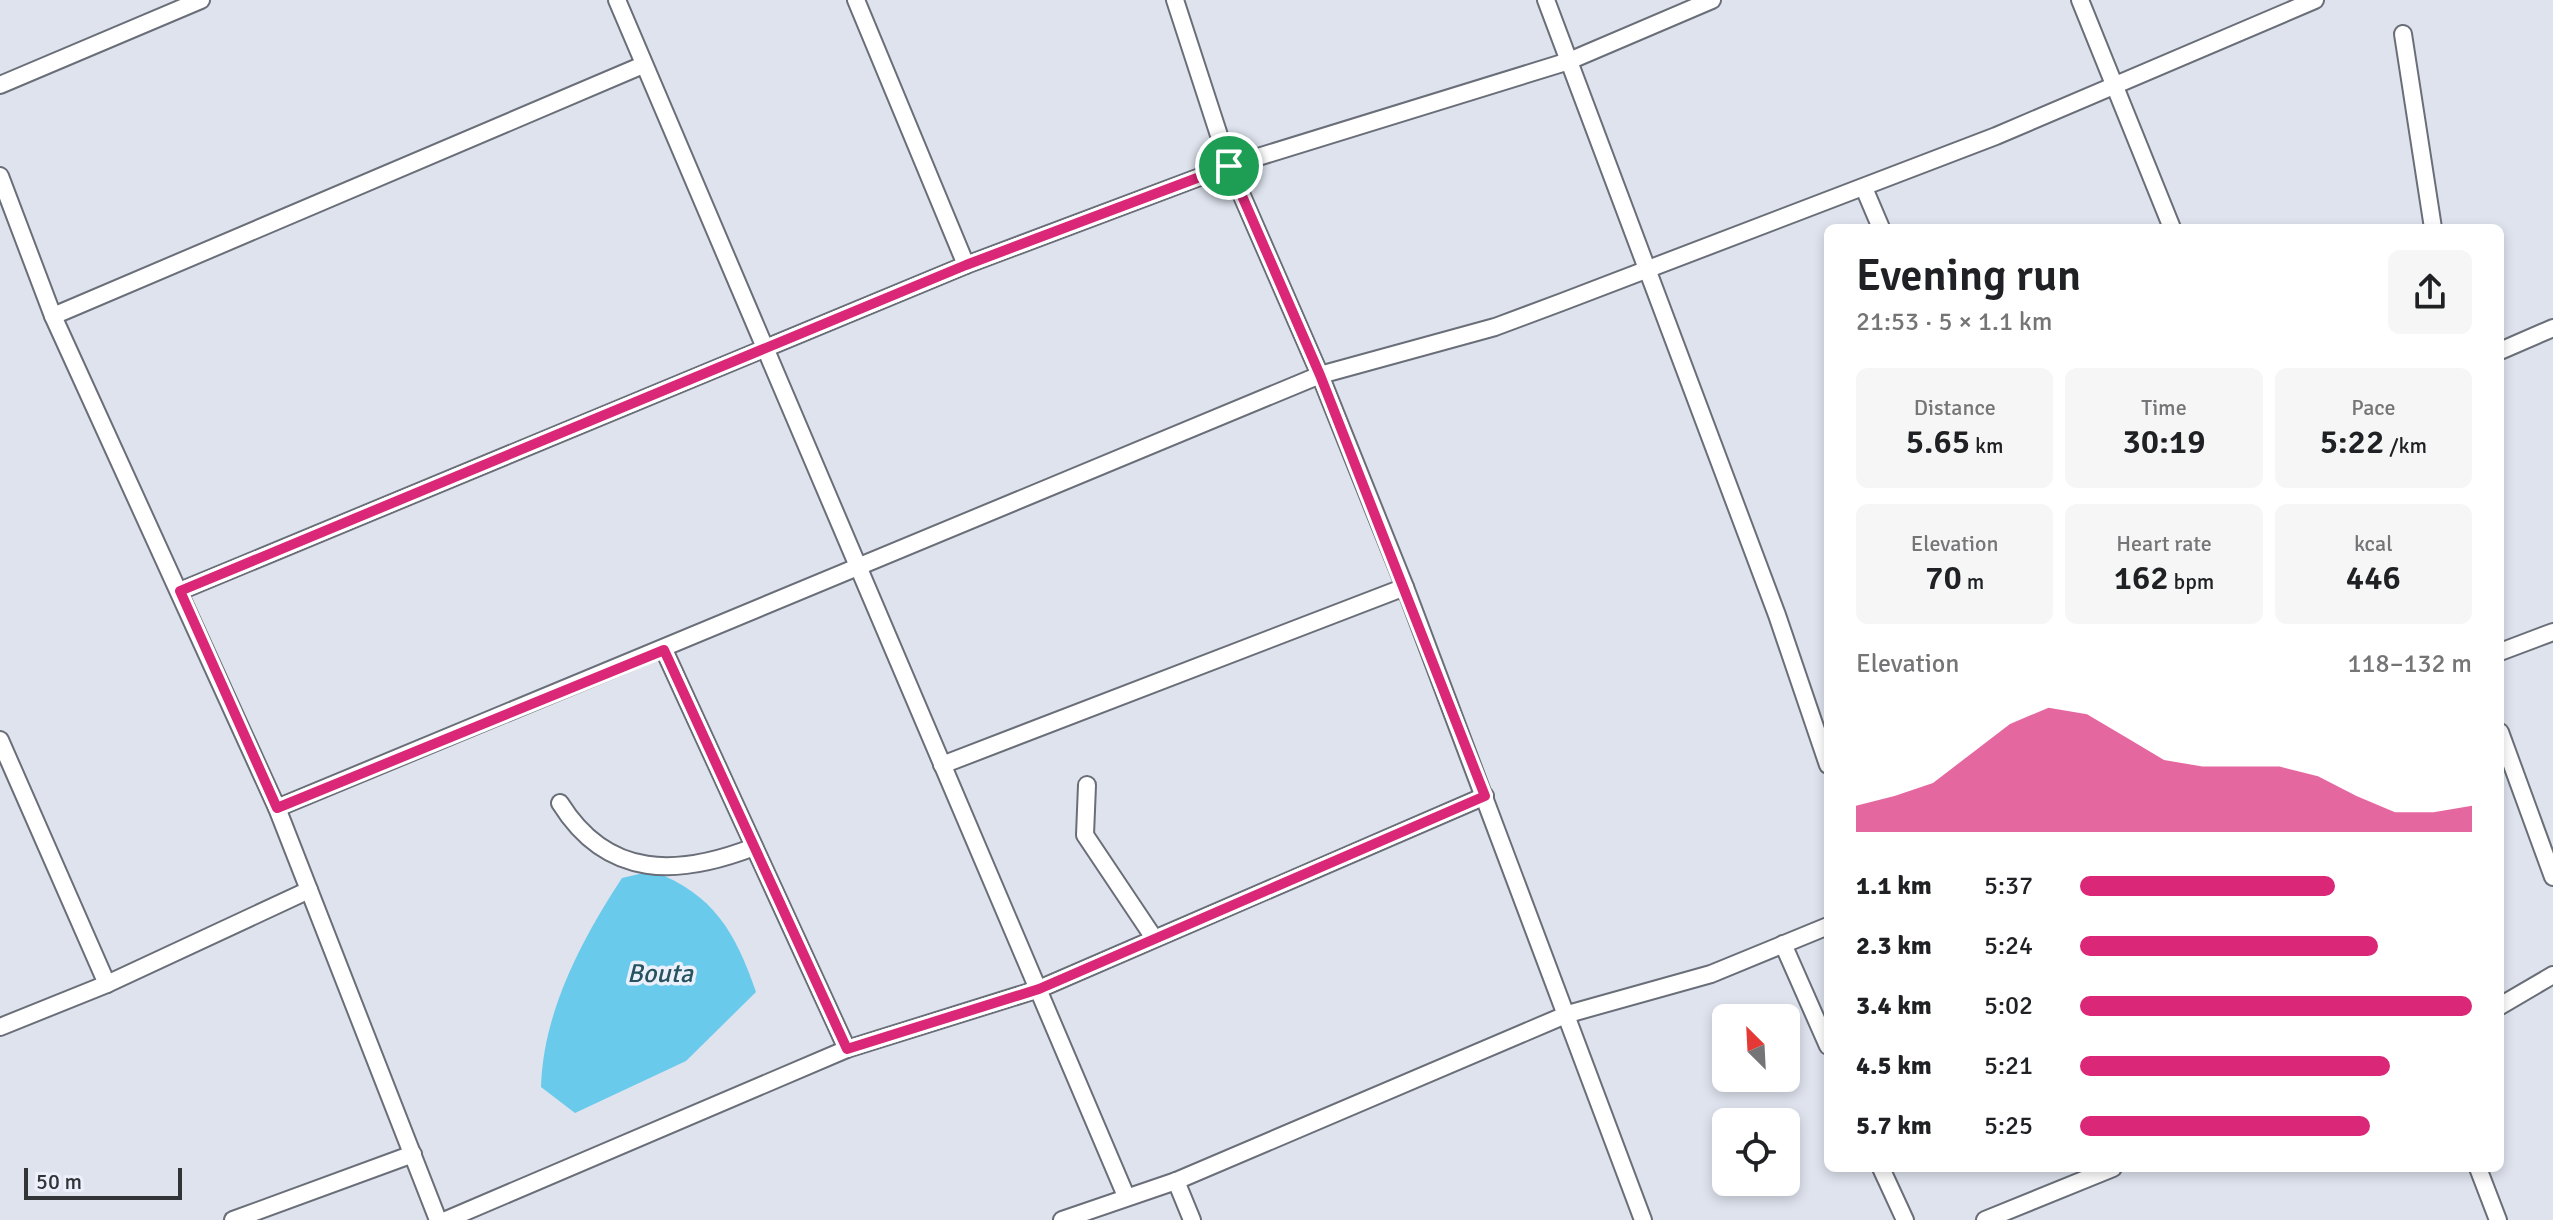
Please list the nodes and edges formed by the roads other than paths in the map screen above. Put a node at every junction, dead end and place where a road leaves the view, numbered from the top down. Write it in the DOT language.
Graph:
graph roads {
  1 [pos="201,0"];
  2 [pos="617,0"];
  3 [pos="856,0"];
  4 [pos="1175,0"];
  5 [pos="1546,0"];
  6 [pos="1712,0"];
  7 [pos="2080,0"];
  8 [pos="2315,0"];
  9 [pos="2403,34"];
  10 [pos="1569,61"];
  11 [pos="643,65"];
  12 [pos="0,85"];
  13 [pos="2114,88"];
  14 [pos="1229,166"];
  15 [pos="0,177"];
  16 [pos="1864,188"];
  17 [pos="1879,224"];
  18 [pos="2170,224"];
  19 [pos="2432,224"];
  20 [pos="966,265"];
  21 [pos="1647,270"];
  22 [pos="53,316"];
  23 [pos="2553,328"];
  24 [pos="2504,349"];
  25 [pos="764,350"];
  26 [pos="1320,375"];
  27 [pos="860,568"];
  28 [pos="1405,587"];
  29 [pos="180,591"];
  30 [pos="2553,632"];
  31 [pos="664,650"];
  32 [pos="2504,650"];
  33 [pos="0,740"];
  34 [pos="2504,743"];
  35 [pos="1824,753"];
  36 [pos="942,765"];
  37 [pos="1087,785"];
  38 [pos="1485,796"];
  39 [pos="560,803"];
  40 [pos="277,808"];
  41 [pos="754,847"];
  42 [pos="2553,877"];
  43 [pos="309,890"];
  44 [pos="1824,928"];
  45 [pos="1154,938"];
  46 [pos="1783,944"];
  47 [pos="2553,975"];
  48 [pos="107,984"];
  49 [pos="1039,989"];
  50 [pos="2504,1004"];
  51 [pos="1568,1014"];
  52 [pos="0,1027"];
  53 [pos="1824,1037"];
  54 [pos="847,1049"];
  55 [pos="413,1154"];
  56 [pos="1883,1172"];
  57 [pos="2103,1172"];
  58 [pos="2480,1172"];
  59 [pos="1176,1181"];
  60 [pos="1126,1196"];
  61 [pos="233,1220"];
  62 [pos="438,1220"];
  63 [pos="446,1220"];
  64 [pos="1062,1220"];
  65 [pos="1192,1220"];
  66 [pos="1643,1220"];
  67 [pos="1905,1220"];
  68 [pos="1985,1220"];
  69 [pos="2498,1220"];
  1 -- 12 [label="street"];
  2 -- 11 [label="street"];
  3 -- 20 [label="street"];
  4 -- 14 [label="street"];
  5 -- 10 [label="street"];
  6 -- 10 [label="street"];
  7 -- 13 [label="street"];
  8 -- 13 [label="street"];
  9 -- 19 [label="street"];
  10 -- 14 [label="street"];
  10 -- 21 [label="street"];
  11 -- 22 [label="street"];
  11 -- 25 [label="street"];
  13 -- 16 [label="street"];
  13 -- 18 [label="street"];
  14 -- 20 [label="street"];
  14 -- 26 [label="street"];
  15 -- 22 [label="street"];
  16 -- 17 [label="street"];
  16 -- 21 [label="street"];
  20 -- 25 [label="street"];
  21 -- 26 [label="street"];
  21 -- 35 [label="street"];
  22 -- 29 [label="street"];
  23 -- 24 [label="street"];
  25 -- 27 [label="street"];
  25 -- 29 [label="street"];
  26 -- 27 [label="street"];
  26 -- 28 [label="street"];
  27 -- 31 [label="street"];
  27 -- 36 [label="street"];
  28 -- 36 [label="street"];
  28 -- 38 [label="street"];
  29 -- 40 [label="street"];
  30 -- 32 [label="street"];
  31 -- 40 [label="street"];
  31 -- 41 [label="street"];
  33 -- 48 [label="street"];
  34 -- 42 [label="street"];
  36 -- 49 [label="street"];
  37 -- 45 [label="street"];
  38 -- 45 [label="street"];
  38 -- 51 [label="street"];
  39 -- 41 [label="street"];
  40 -- 43 [label="street"];
  41 -- 54 [label="street"];
  43 -- 48 [label="street"];
  43 -- 55 [label="street"];
  44 -- 46 [label="street"];
  45 -- 49 [label="street"];
  46 -- 51 [label="street"];
  46 -- 53 [label="street"];
  47 -- 50 [label="street"];
  48 -- 52 [label="street"];
  49 -- 54 [label="street"];
  49 -- 60 [label="street"];
  51 -- 59 [label="street"];
  51 -- 66 [label="street"];
  54 -- 63 [label="street"];
  55 -- 61 [label="street"];
  55 -- 62 [label="street"];
  56 -- 67 [label="street"];
  57 -- 68 [label="street"];
  58 -- 69 [label="street"];
  59 -- 60 [label="street"];
  59 -- 65 [label="street"];
  60 -- 64 [label="street"];
}
